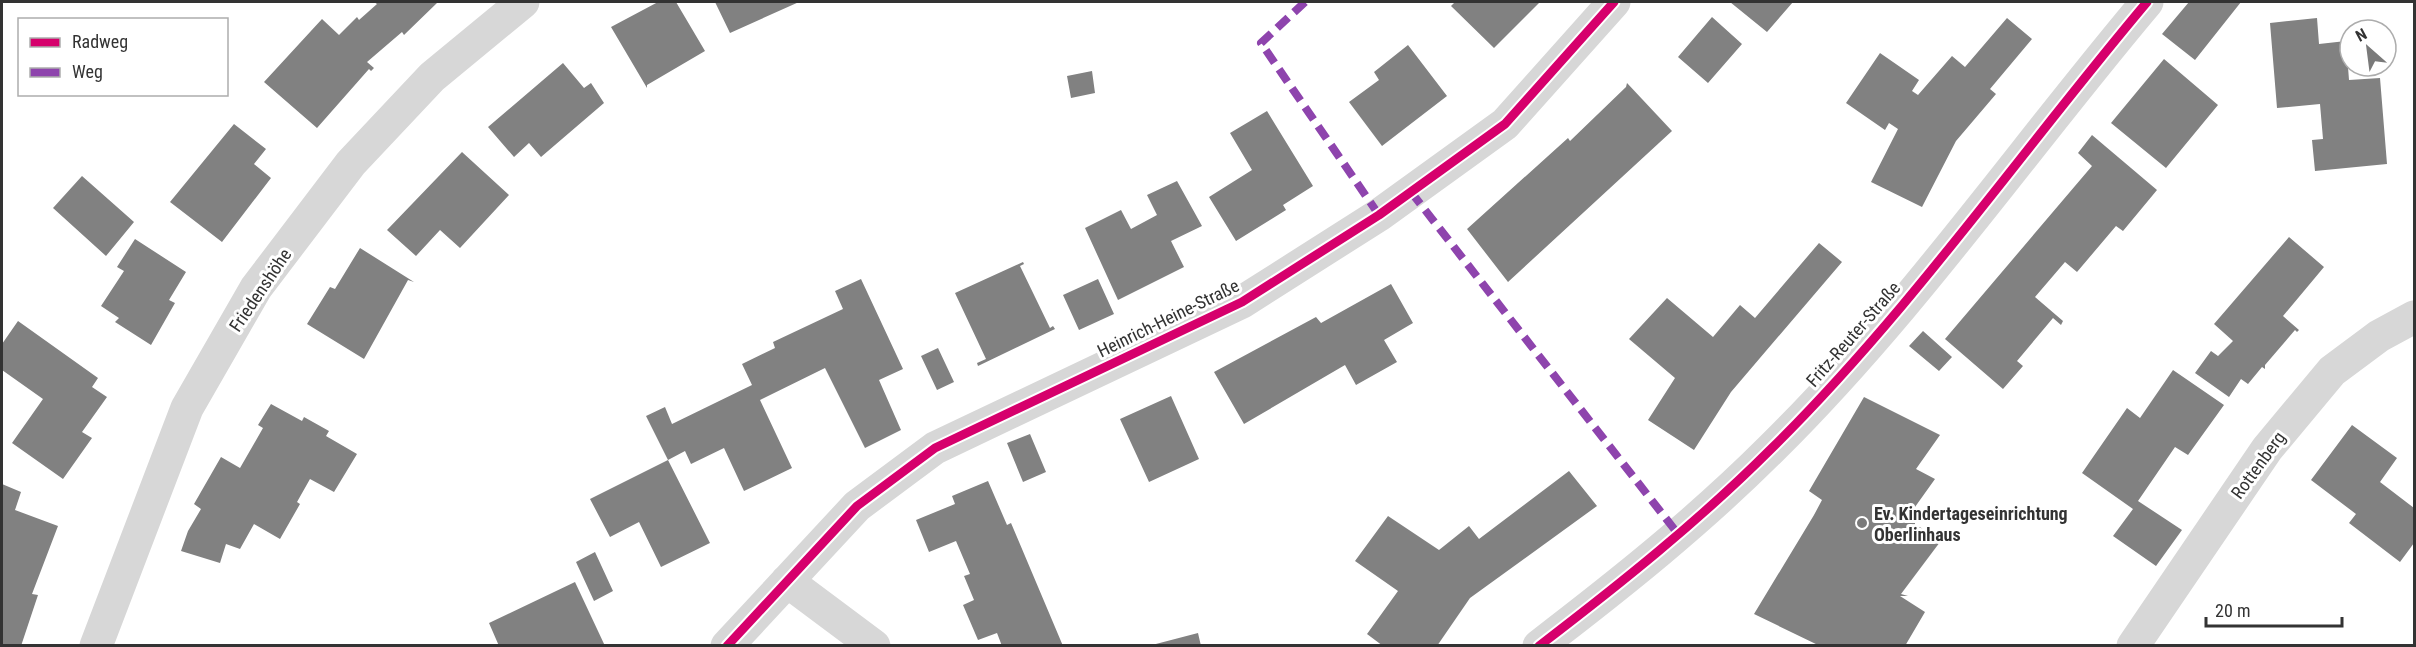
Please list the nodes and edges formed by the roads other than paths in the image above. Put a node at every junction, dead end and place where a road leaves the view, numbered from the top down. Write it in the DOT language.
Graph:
graph roads {
  1 [pos="523,2"];
  2 [pos="1614,2"];
  3 [pos="2147,2"];
  4 [pos="2415,317"];
  5 [pos="787,581"];
  6 [pos="96,645"];
  7 [pos="727,645"];
  8 [pos="874,645"];
  9 [pos="1539,645"];
  10 [pos="2133,645"];
  1 -- 6 [label="street, Friedenshöhe"];
  2 -- 5 [label="street, Heinrich-Heine-Straße"];
  3 -- 9 [label="street, Fritz-Reuter-Straße"];
  4 -- 10 [label="street, Rottenberg"];
  5 -- 7 [label="street, Heinrich-Heine-Straße"];
  5 -- 8 [label="street"];
}
